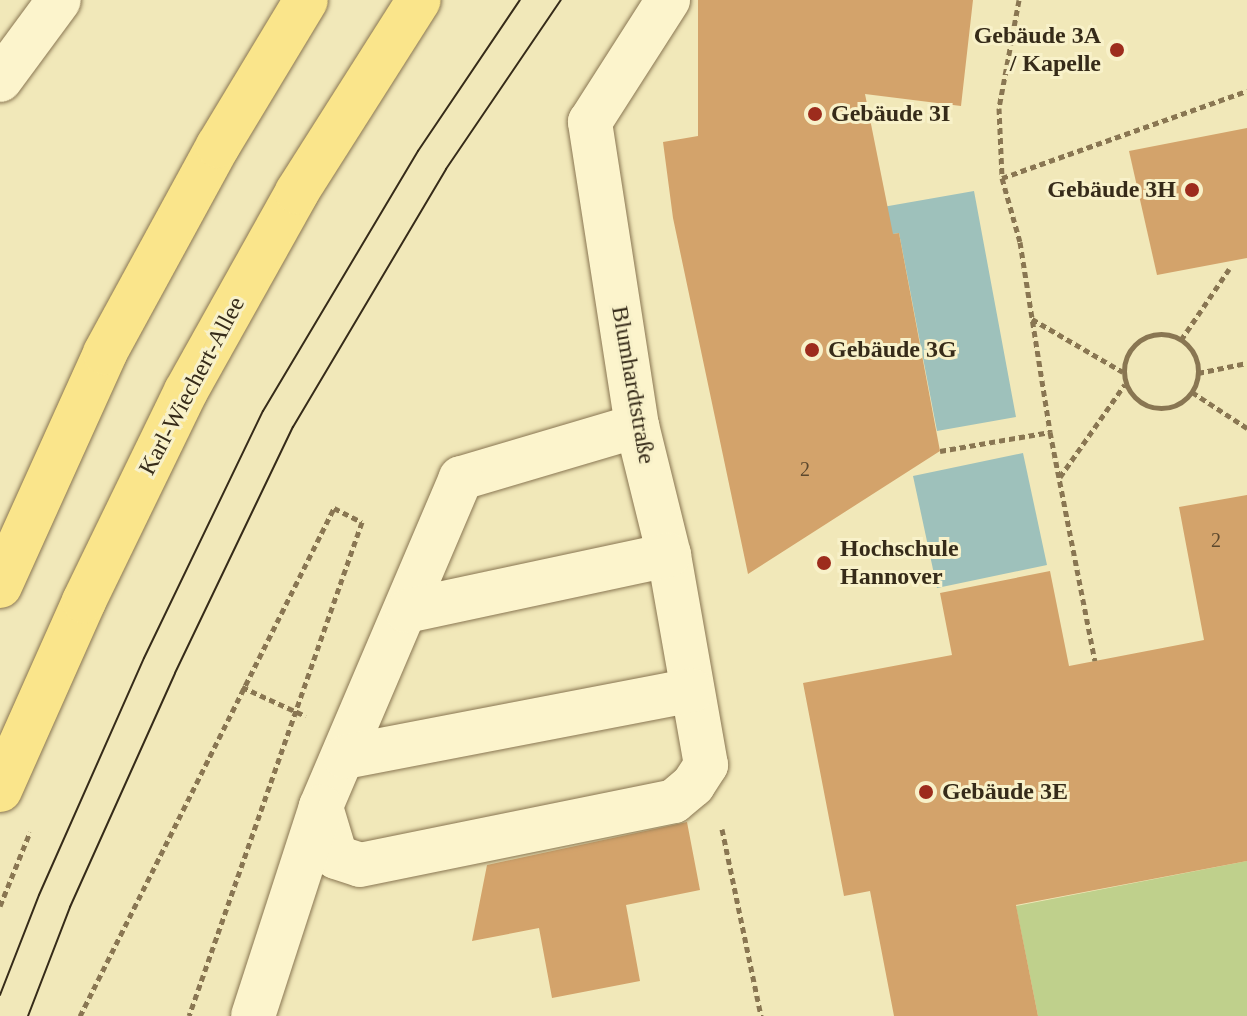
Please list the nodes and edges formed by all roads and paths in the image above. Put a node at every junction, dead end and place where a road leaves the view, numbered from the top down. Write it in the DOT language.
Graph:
graph roads {
  1 [pos="59,0"];
  2 [pos="306,0"];
  3 [pos="419,0"];
  4 [pos="668,0"];
  5 [pos="1019,0"];
  6 [pos="0,80"];
  7 [pos="1247,91"];
  8 [pos="1002,178"];
  9 [pos="1229,269"];
  10 [pos="1032,319"];
  11 [pos="1181,340"];
  12 [pos="1247,363"];
  13 [pos="1124,372"];
  14 [pos="1198,373"];
  15 [pos="1125,383"];
  16 [pos="1192,392"];
  17 [pos="637,426"];
  18 [pos="1247,428"];
  19 [pos="1050,432"];
  20 [pos="940,451"];
  21 [pos="1059,478"];
  22 [pos="669,555"];
  23 [pos="0,586"];
  24 [pos="407,611"];
  25 [pos="1095,661"];
  26 [pos="242,687"];
  27 [pos="692,690"];
  28 [pos="296,713"];
  29 [pos="345,757"];
  30 [pos="693,785"];
  31 [pos="0,790"];
  32 [pos="321,807"];
  33 [pos="80,1016"];
  34 [pos="189,1016"];
  35 [pos="253,1016"];
  36 [pos="761,1016"];
  1 -- 6 [label="street"];
  2 -- 23 [label="main road"];
  3 -- 31 [label="main road, Karl-Wiechert-Allee"];
  4 -- 17 [label="street, Blumhardtstraße"];
  5 -- 8 [label="path"];
  7 -- 8 [label="path"];
  8 -- 10 [label="path"];
  9 -- 11 [label="path"];
  10 -- 13 [label="path"];
  10 -- 19 [label="path"];
  11 -- 13 [label="path"];
  11 -- 14 [label="path"];
  12 -- 14 [label="path"];
  13 -- 15 [label="path"];
  14 -- 16 [label="path"];
  15 -- 16 [label="path"];
  15 -- 21 [label="path"];
  16 -- 18 [label="path"];
  17 -- 22 [label="street, Blumhardtstraße"];
  17 -- 24 [label="street"];
  19 -- 20 [label="path"];
  19 -- 21 [label="path"];
  21 -- 25 [label="path"];
  22 -- 24 [label="street"];
  22 -- 27 [label="street, Blumhardtstraße"];
  24 -- 29 [label="street"];
  26 -- 28 [label="path"];
  26 -- 28 [label="path"];
  26 -- 33 [label="path"];
  27 -- 29 [label="street"];
  27 -- 30 [label="street, Blumhardtstraße"];
  28 -- 34 [label="path"];
  29 -- 32 [label="street"];
  30 -- 32 [label="street"];
  30 -- 36 [label="path"];
  32 -- 35 [label="street"];
}
